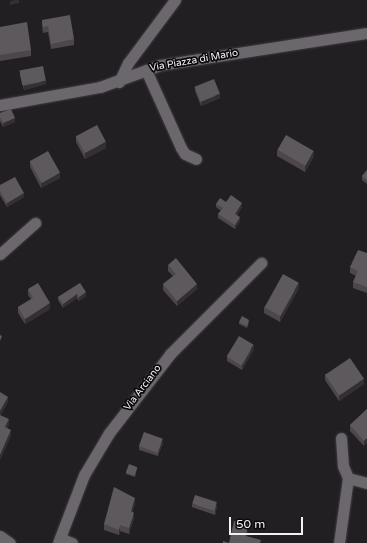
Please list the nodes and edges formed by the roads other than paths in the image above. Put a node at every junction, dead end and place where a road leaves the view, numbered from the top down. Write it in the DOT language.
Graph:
graph roads {
  1 [pos="175,0"];
  2 [pos="367,33"];
  3 [pos="146,70"];
  4 [pos="118,82"];
  5 [pos="0,105"];
  6 [pos="196,159"];
  7 [pos="35,223"];
  8 [pos="0,254"];
  9 [pos="261,263"];
  10 [pos="341,438"];
  11 [pos="348,478"];
  12 [pos="367,483"];
  13 [pos="0,536"];
  14 [pos="59,541"];
  15 [pos="10,543"];
  16 [pos="72,543"];
  17 [pos="339,543"];
  1 -- 4 [label="street"];
  2 -- 3 [label="street, Via Piazza di Mario"];
  3 -- 4 [label="street, Via Piazza di Mario"];
  3 -- 6 [label="street"];
  4 -- 5 [label="street, Via Piazza di Mario"];
  7 -- 8 [label="street"];
  9 -- 14 [label="street, Via Arciano"];
  10 -- 11 [label="street"];
  11 -- 12 [label="street"];
  11 -- 17 [label="street"];
  13 -- 15 [label="street"];
  14 -- 16 [label="street, Via Arciano"];
}
